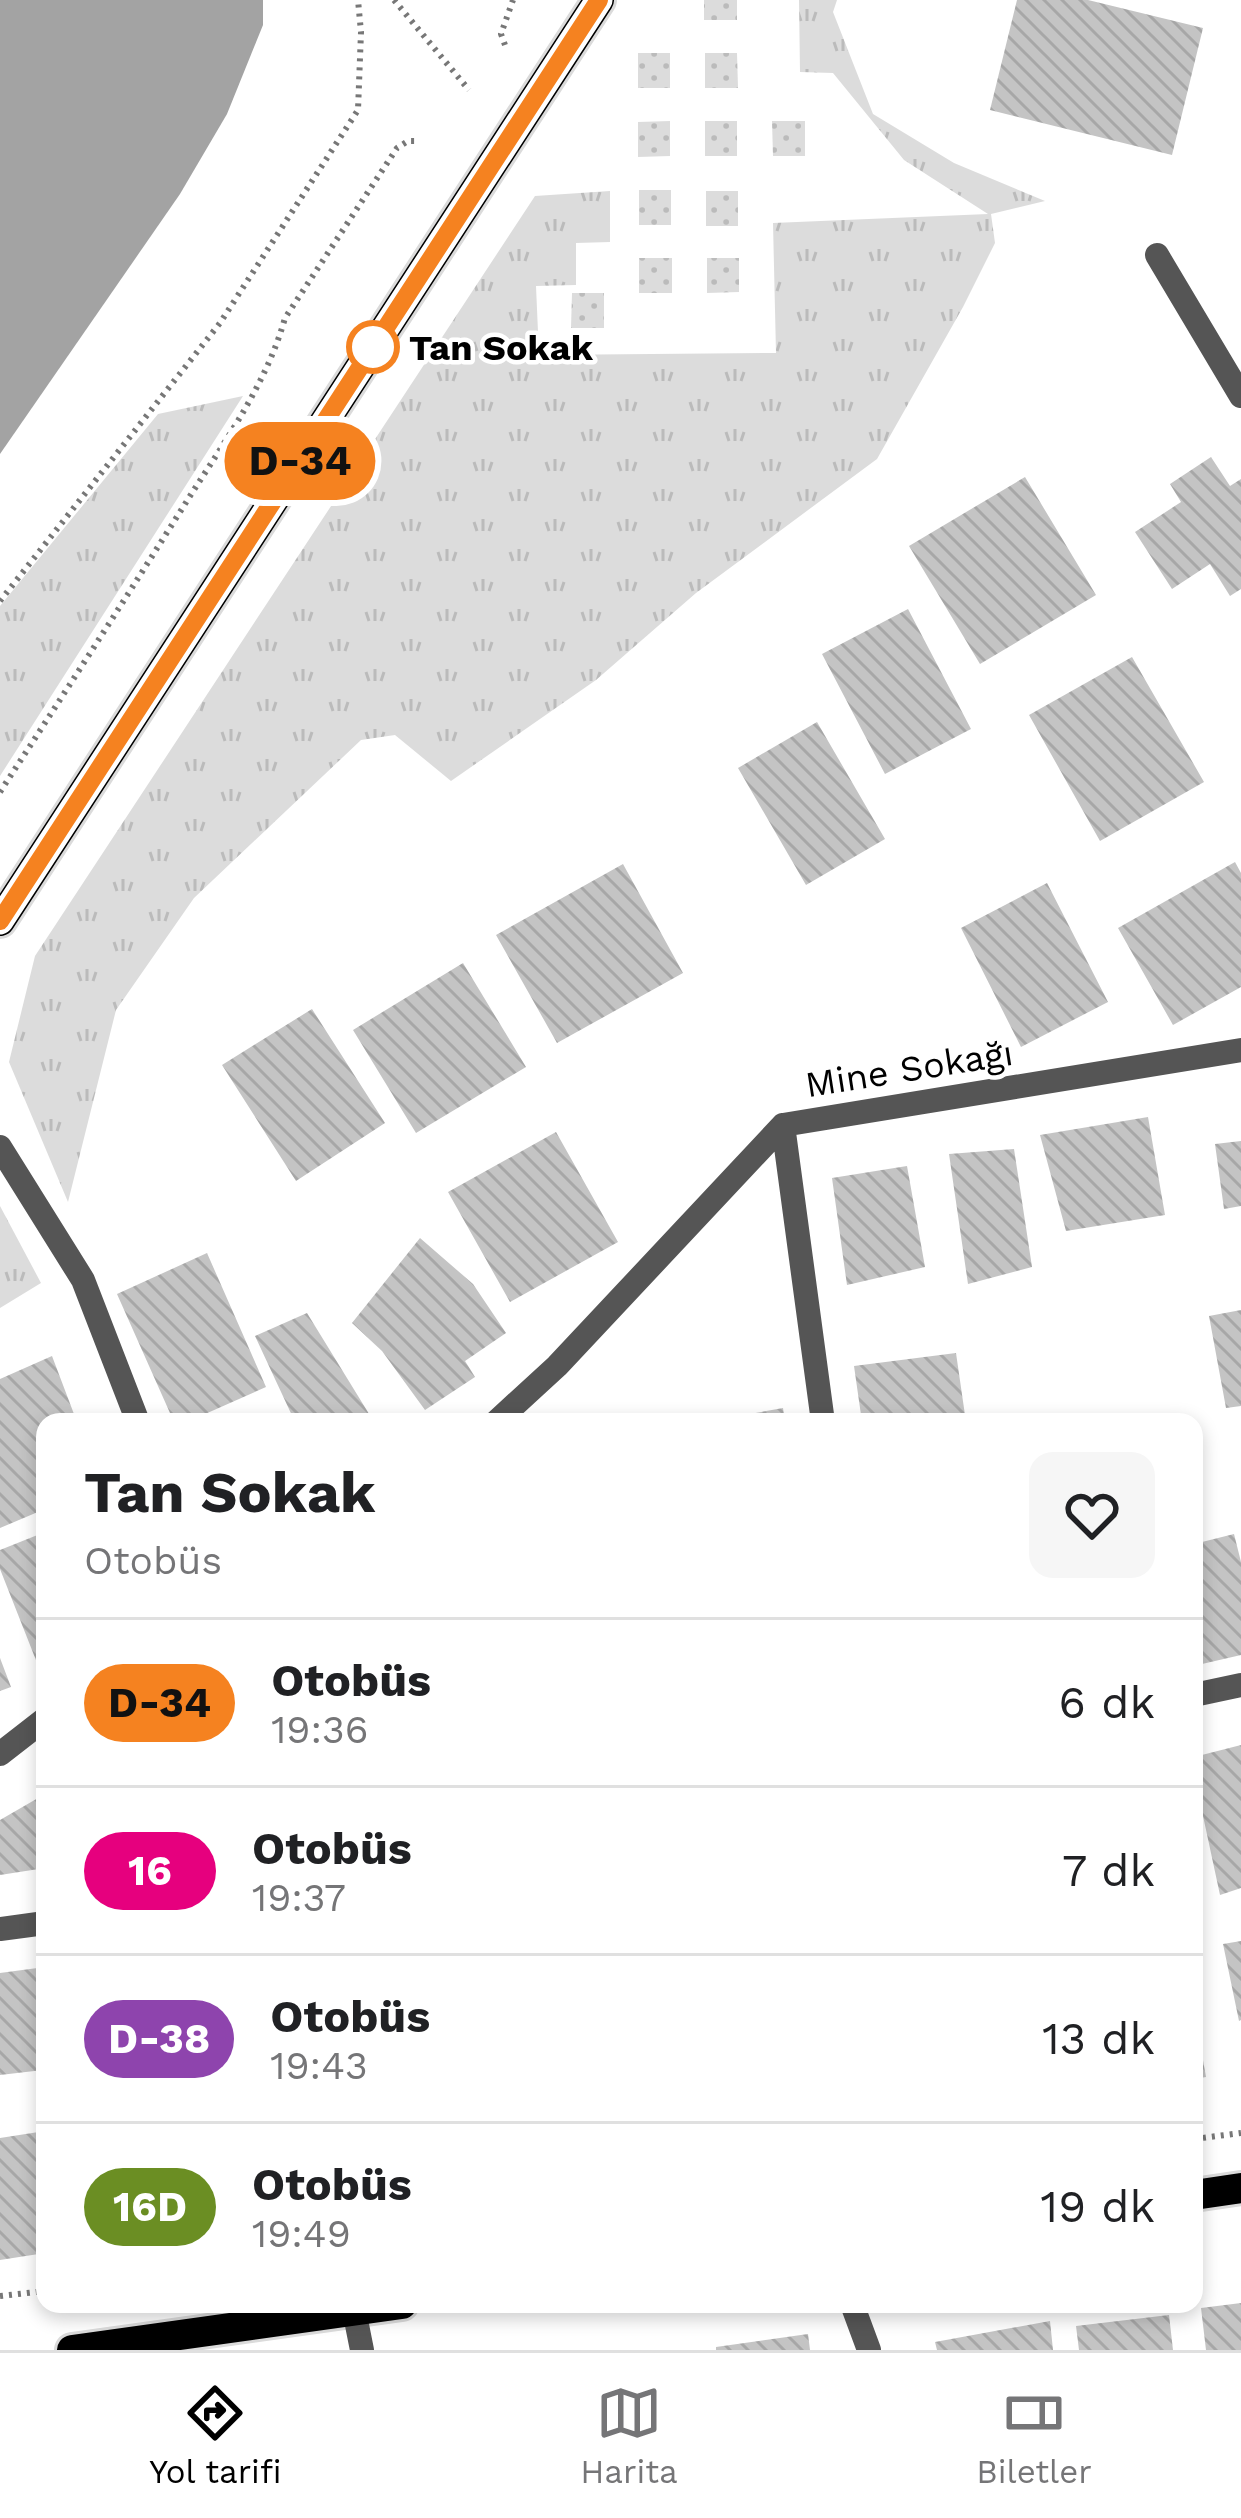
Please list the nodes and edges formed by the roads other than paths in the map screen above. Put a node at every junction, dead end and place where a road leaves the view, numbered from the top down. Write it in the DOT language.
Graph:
graph roads {
  1 [pos="599,0"];
  2 [pos="1157,255"];
  3 [pos="1241,396"];
  4 [pos="0,922"];
  5 [pos="1241,1050"];
  6 [pos="783,1125"];
  7 [pos="0,1147"];
  8 [pos="135,1413"];
  9 [pos="506,1413"];
  10 [pos="822,1413"];
  11 [pos="1241,1684"];
  12 [pos="1203,1693"];
  13 [pos="36,1726"];
  14 [pos="0,1754"];
  15 [pos="36,1924"];
  16 [pos="0,1930"];
  17 [pos="1241,2188"];
  18 [pos="1203,2194"];
  19 [pos="308,2313"];
  20 [pos="337,2313"];
  21 [pos="855,2313"];
  22 [pos="72,2350"];
  23 [pos="362,2350"];
  24 [pos="868,2350"];
  1 -- 4 [label="main road"];
  2 -- 3 [label="street"];
  5 -- 6 [label="street, Mine Sokağı"];
  6 -- 9 [label="street, Mine Sokağı"];
  6 -- 10 [label="street"];
  7 -- 8 [label="street"];
  11 -- 12 [label="street"];
  13 -- 14 [label="street"];
  15 -- 16 [label="street"];
  17 -- 18 [label="main road"];
  19 -- 22 [label="main road"];
  20 -- 23 [label="street"];
  21 -- 24 [label="street"];
}
